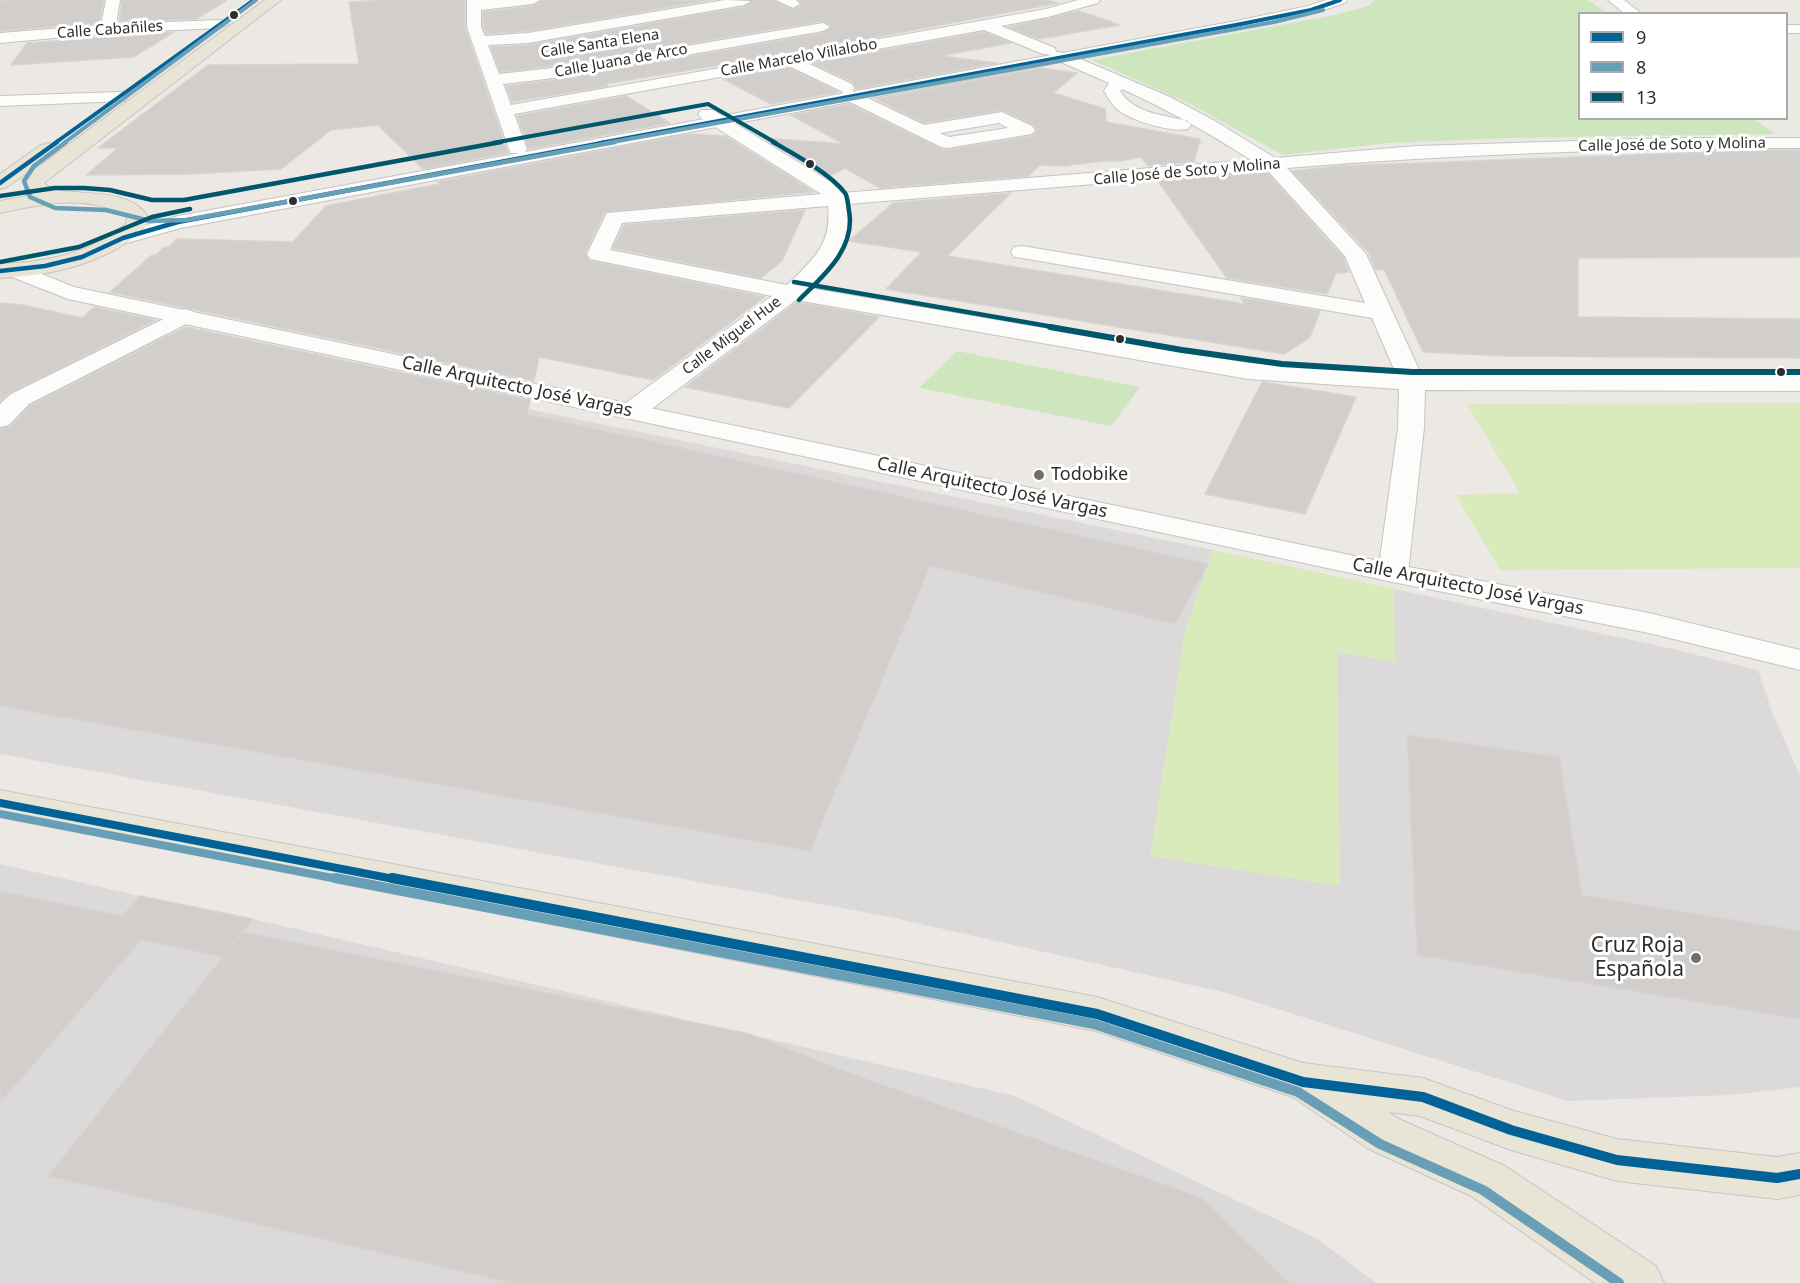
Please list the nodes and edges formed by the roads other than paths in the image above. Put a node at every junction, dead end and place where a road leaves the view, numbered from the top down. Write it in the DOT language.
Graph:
graph roads {
  1 [pos="113,0"];
  2 [pos="254,0"];
  3 [pos="274,0"];
  4 [pos="533,0"];
  5 [pos="661,0"];
  6 [pos="1093,0"];
  7 [pos="1321,0"];
  8 [pos="1340,0"];
  9 [pos="1616,0"];
  10 [pos="744,1"];
  11 [pos="474,3"];
  12 [pos="1021,3"];
  13 [pos="686,11"];
  14 [pos="1632,12"];
  15 [pos="1048,13"];
  16 [pos="706,20"];
  17 [pos="221,24"];
  18 [pos="984,25"];
  19 [pos="823,27"];
  20 [pos="108,29"];
  21 [pos="726,30"];
  22 [pos="0,38"];
  23 [pos="748,40"];
  24 [pos="479,41"];
  25 [pos="1054,54"];
  26 [pos="504,57"];
  27 [pos="484,58"];
  28 [pos="789,60"];
  29 [pos="562,72"];
  30 [pos="494,80"];
  31 [pos="1119,80"];
  32 [pos="574,90"];
  33 [pos="848,92"];
  34 [pos="119,97"];
  35 [pos="0,101"];
  36 [pos="504,111"];
  37 [pos="713,118"];
  38 [pos="1186,126"];
  39 [pos="923,130"];
  40 [pos="1800,143"];
  41 [pos="518,149"];
  42 [pos="1273,165"];
  43 [pos="0,183"];
  44 [pos="56,198"];
  45 [pos="837,199"];
  46 [pos="126,206"];
  47 [pos="0,207"];
  48 [pos="123,238"];
  49 [pos="1022,252"];
  50 [pos="82,257"];
  51 [pos="5,271"];
  52 [pos="68,292"];
  53 [pos="792,292"];
  54 [pos="1383,313"];
  55 [pos="184,316"];
  56 [pos="1412,382"];
  57 [pos="1800,383"];
  58 [pos="632,411"];
  59 [pos="0,419"];
  60 [pos="1393,573"];
  61 [pos="1800,660"];
  62 [pos="0,803"];
  63 [pos="1304,1082"];
  64 [pos="1800,1174"];
  65 [pos="1638,1283"];
  1 -- 20 [label="street"];
  2 -- 17 [label="main road"];
  3 -- 44 [label="main road"];
  4 -- 11 [label="street"];
  5 -- 13 [label="street"];
  6 -- 15 [label="street, Calle Marcelo Villalobo"];
  7 -- 25 [label="street"];
  8 -- 25 [label="street"];
  9 -- 14 [label="street"];
  10 -- 13 [label="street"];
  11 -- 24 [label="street"];
  12 -- 15 [label="street"];
  13 -- 16 [label="street"];
  13 -- 24 [label="street"];
  15 -- 18 [label="street, Calle Marcelo Villalobo"];
  17 -- 20 [label="street, Calle Cabañiles"];
  17 -- 34 [label="main road"];
  18 -- 25 [label="street"];
  18 -- 28 [label="street, Calle Marcelo Villalobo"];
  19 -- 23 [label="street, Calle Juana de Arco"];
  20 -- 22 [label="street, Calle Cabañiles"];
  21 -- 23 [label="street"];
  23 -- 28 [label="street"];
  23 -- 29 [label="street, Calle Juana de Arco"];
  24 -- 27 [label="street"];
  25 -- 31 [label="street"];
  25 -- 33 [label="street"];
  26 -- 27 [label="street"];
  27 -- 30 [label="street"];
  28 -- 33 [label="street"];
  28 -- 36 [label="street, Calle Marcelo Villalobo"];
  29 -- 30 [label="street, Calle Juana de Arco"];
  29 -- 32 [label="street"];
  30 -- 36 [label="street"];
  31 -- 38 [label="street"];
  31 -- 42 [label="street"];
  33 -- 37 [label="street"];
  33 -- 39 [label="street"];
  34 -- 35 [label="street"];
  34 -- 43 [label="main road"];
  36 -- 41 [label="street"];
  37 -- 41 [label="street"];
  37 -- 45 [label="street"];
  37 -- 48 [label="street"];
  40 -- 42 [label="street, Calle José de Soto y Molina"];
  41 -- 46 [label="street"];
  42 -- 45 [label="street, Calle José de Soto y Molina"];
  42 -- 54 [label="street"];
  44 -- 46 [label="main road"];
  44 -- 47 [label="main road"];
  45 -- 53 [label="street, Calle Miguel Hue"];
  45 -- 53 [label="street, Calle José de Soto y Molina"];
  46 -- 48 [label="main road"];
  48 -- 50 [label="main road"];
  49 -- 54 [label="street"];
  50 -- 51 [label="main road"];
  50 -- 52 [label="street"];
  51 -- 52 [label="street, Calle Arquitecto José Vargas"];
  52 -- 55 [label="street, Calle Arquitecto José Vargas"];
  53 -- 56 [label="street"];
  53 -- 58 [label="street, Calle Miguel Hue"];
  54 -- 56 [label="street"];
  55 -- 58 [label="street, Calle Arquitecto José Vargas"];
  55 -- 59 [label="street"];
  56 -- 57 [label="street"];
  56 -- 60 [label="street"];
  58 -- 60 [label="street, Calle Arquitecto José Vargas"];
  60 -- 61 [label="street, Calle Arquitecto José Vargas"];
  62 -- 63 [label="main road"];
  63 -- 64 [label="main road"];
  63 -- 65 [label="main road"];
}
